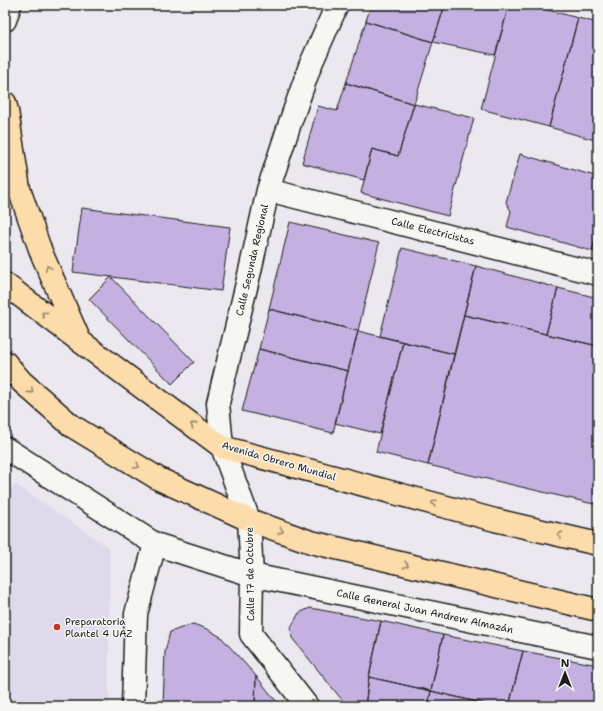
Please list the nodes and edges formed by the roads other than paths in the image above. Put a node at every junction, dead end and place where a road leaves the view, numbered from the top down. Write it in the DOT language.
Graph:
graph roads {
  1 [pos="10,5"];
  2 [pos="338,5"];
  3 [pos="5,20"];
  4 [pos="5,103"];
  5 [pos="268,190"];
  6 [pos="598,274"];
  7 [pos="5,284"];
  8 [pos="81,342"];
  9 [pos="5,362"];
  10 [pos="222,447"];
  11 [pos="5,448"];
  12 [pos="249,520"];
  13 [pos="155,544"];
  14 [pos="598,544"];
  15 [pos="252,575"];
  16 [pos="598,610"];
  17 [pos="598,647"];
  18 [pos="133,706"];
  19 [pos="307,706"];
  1 -- 3 [label="street"];
  2 -- 5 [label="street, Calle Segunda Regional"];
  8 -- 4 [label="main road, one-way"];
  5 -- 6 [label="street, Calle Electricistas"];
  5 -- 10 [label="street, Calle Segunda Regional"];
  8 -- 7 [label="main road, Avenida Obrero Mundial, one-way"];
  10 -- 8 [label="main road, Avenida Obrero Mundial, one-way"];
  9 -- 12 [label="main road, one-way"];
  10 -- 12 [label="street, Calle Segunda Regional"];
  14 -- 10 [label="main road, Avenida Obrero Mundial, one-way"];
  11 -- 13 [label="street, Calle General Juan Andrew Almazán"];
  12 -- 15 [label="street, Calle 17 de Octubre"];
  12 -- 16 [label="main road, one-way"];
  13 -- 15 [label="street, Calle General Juan Andrew Almazán"];
  13 -- 18 [label="street"];
  15 -- 17 [label="street, Calle General Juan Andrew Almazán"];
  15 -- 19 [label="street, Calle 17 de Octubre"];
}
